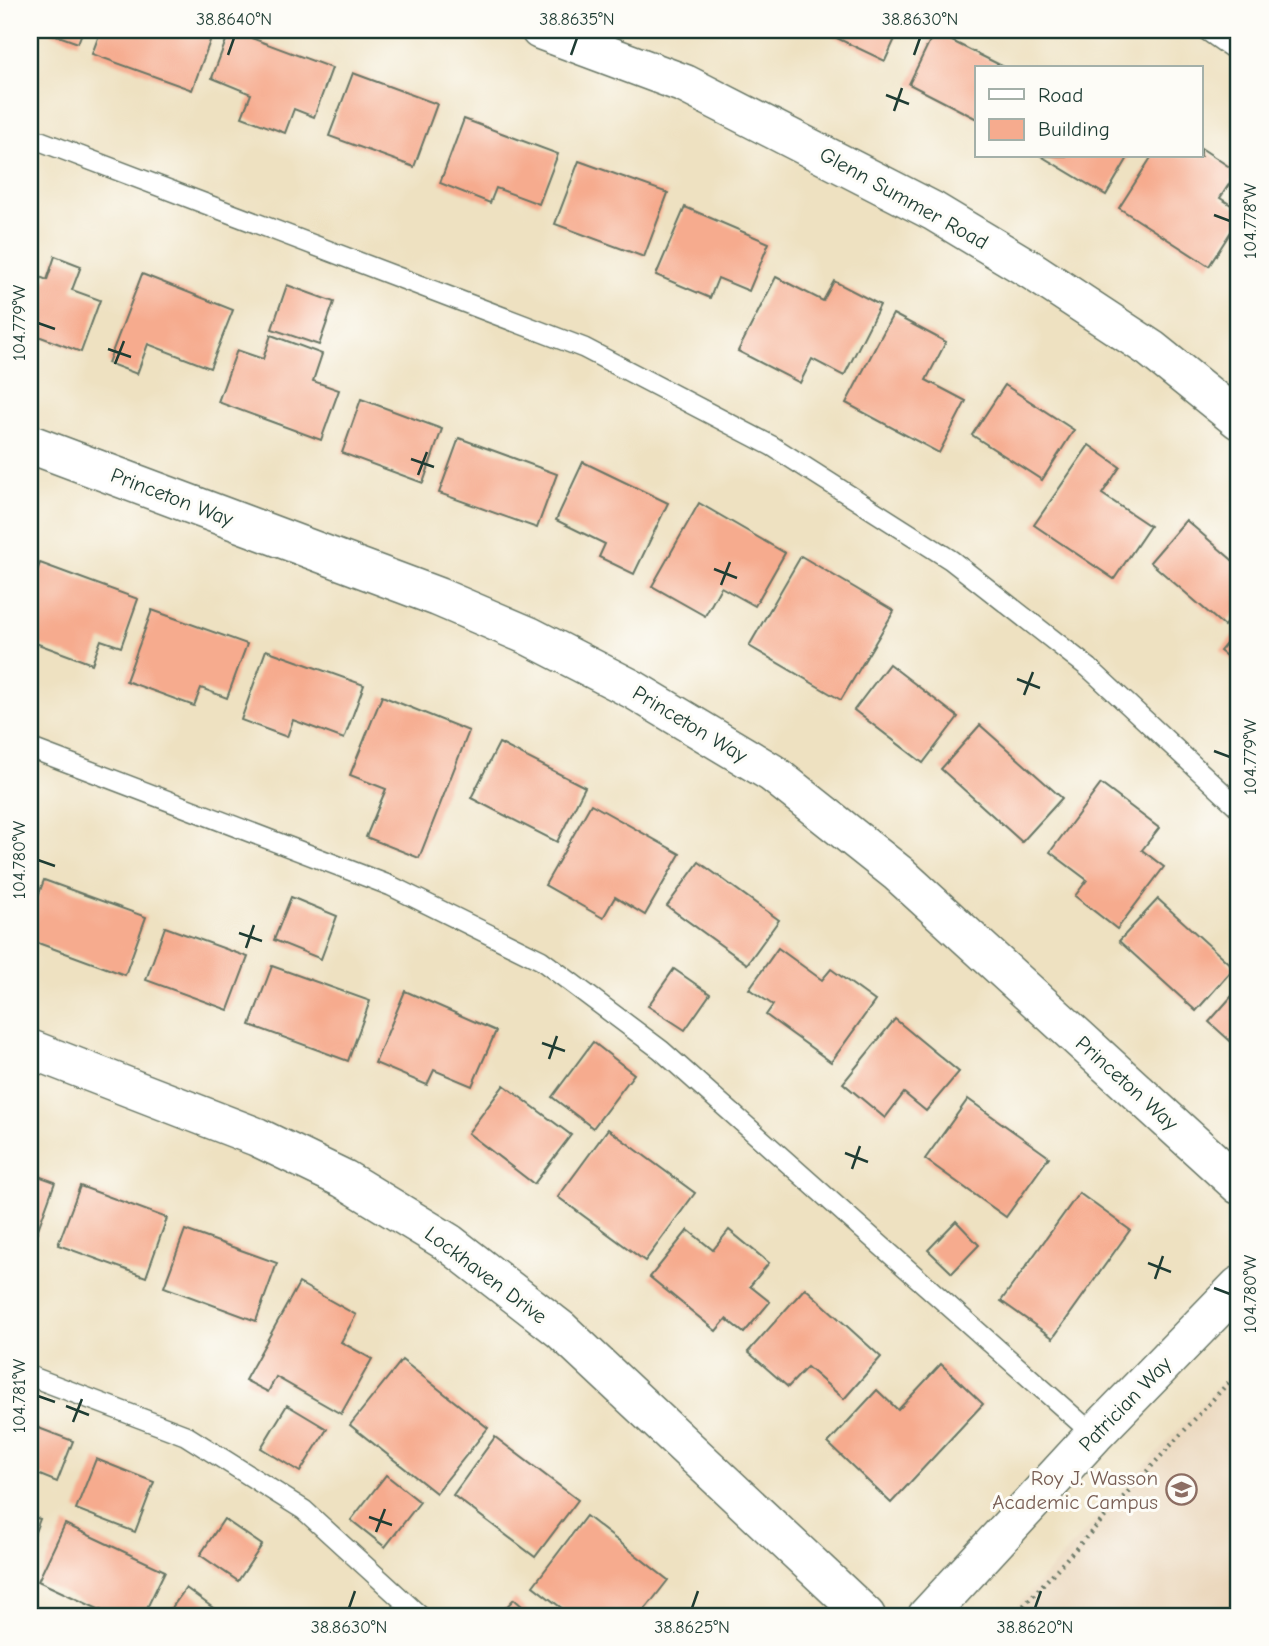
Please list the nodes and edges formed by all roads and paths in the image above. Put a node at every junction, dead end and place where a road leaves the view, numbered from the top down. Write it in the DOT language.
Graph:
graph roads {
  1 [pos="540,30"];
  2 [pos="1206,30"];
  3 [pos="1239,53"];
  4 [pos="30,137"];
  5 [pos="1239,420"];
  6 [pos="30,444"];
  7 [pos="30,748"];
  8 [pos="1239,808"];
  9 [pos="30,1049"];
  10 [pos="1239,1185"];
  11 [pos="1239,1286"];
  12 [pos="1239,1371"];
  13 [pos="30,1376"];
  14 [pos="1094,1436"];
  15 [pos="420,1616"];
  16 [pos="866,1616"];
  17 [pos="927,1616"];
  18 [pos="1014,1616"];
  1 -- 5 [label="street, Glenn Summer Road"];
  2 -- 3 [label="lane"];
  4 -- 8 [label="lane"];
  6 -- 10 [label="street, Princeton Way"];
  7 -- 14 [label="lane"];
  9 -- 16 [label="street, Lockhaven Drive"];
  11 -- 14 [label="street, Patrician Way"];
  12 -- 18 [label="path"];
  13 -- 15 [label="lane"];
  14 -- 17 [label="street, Patrician Way"];
}
